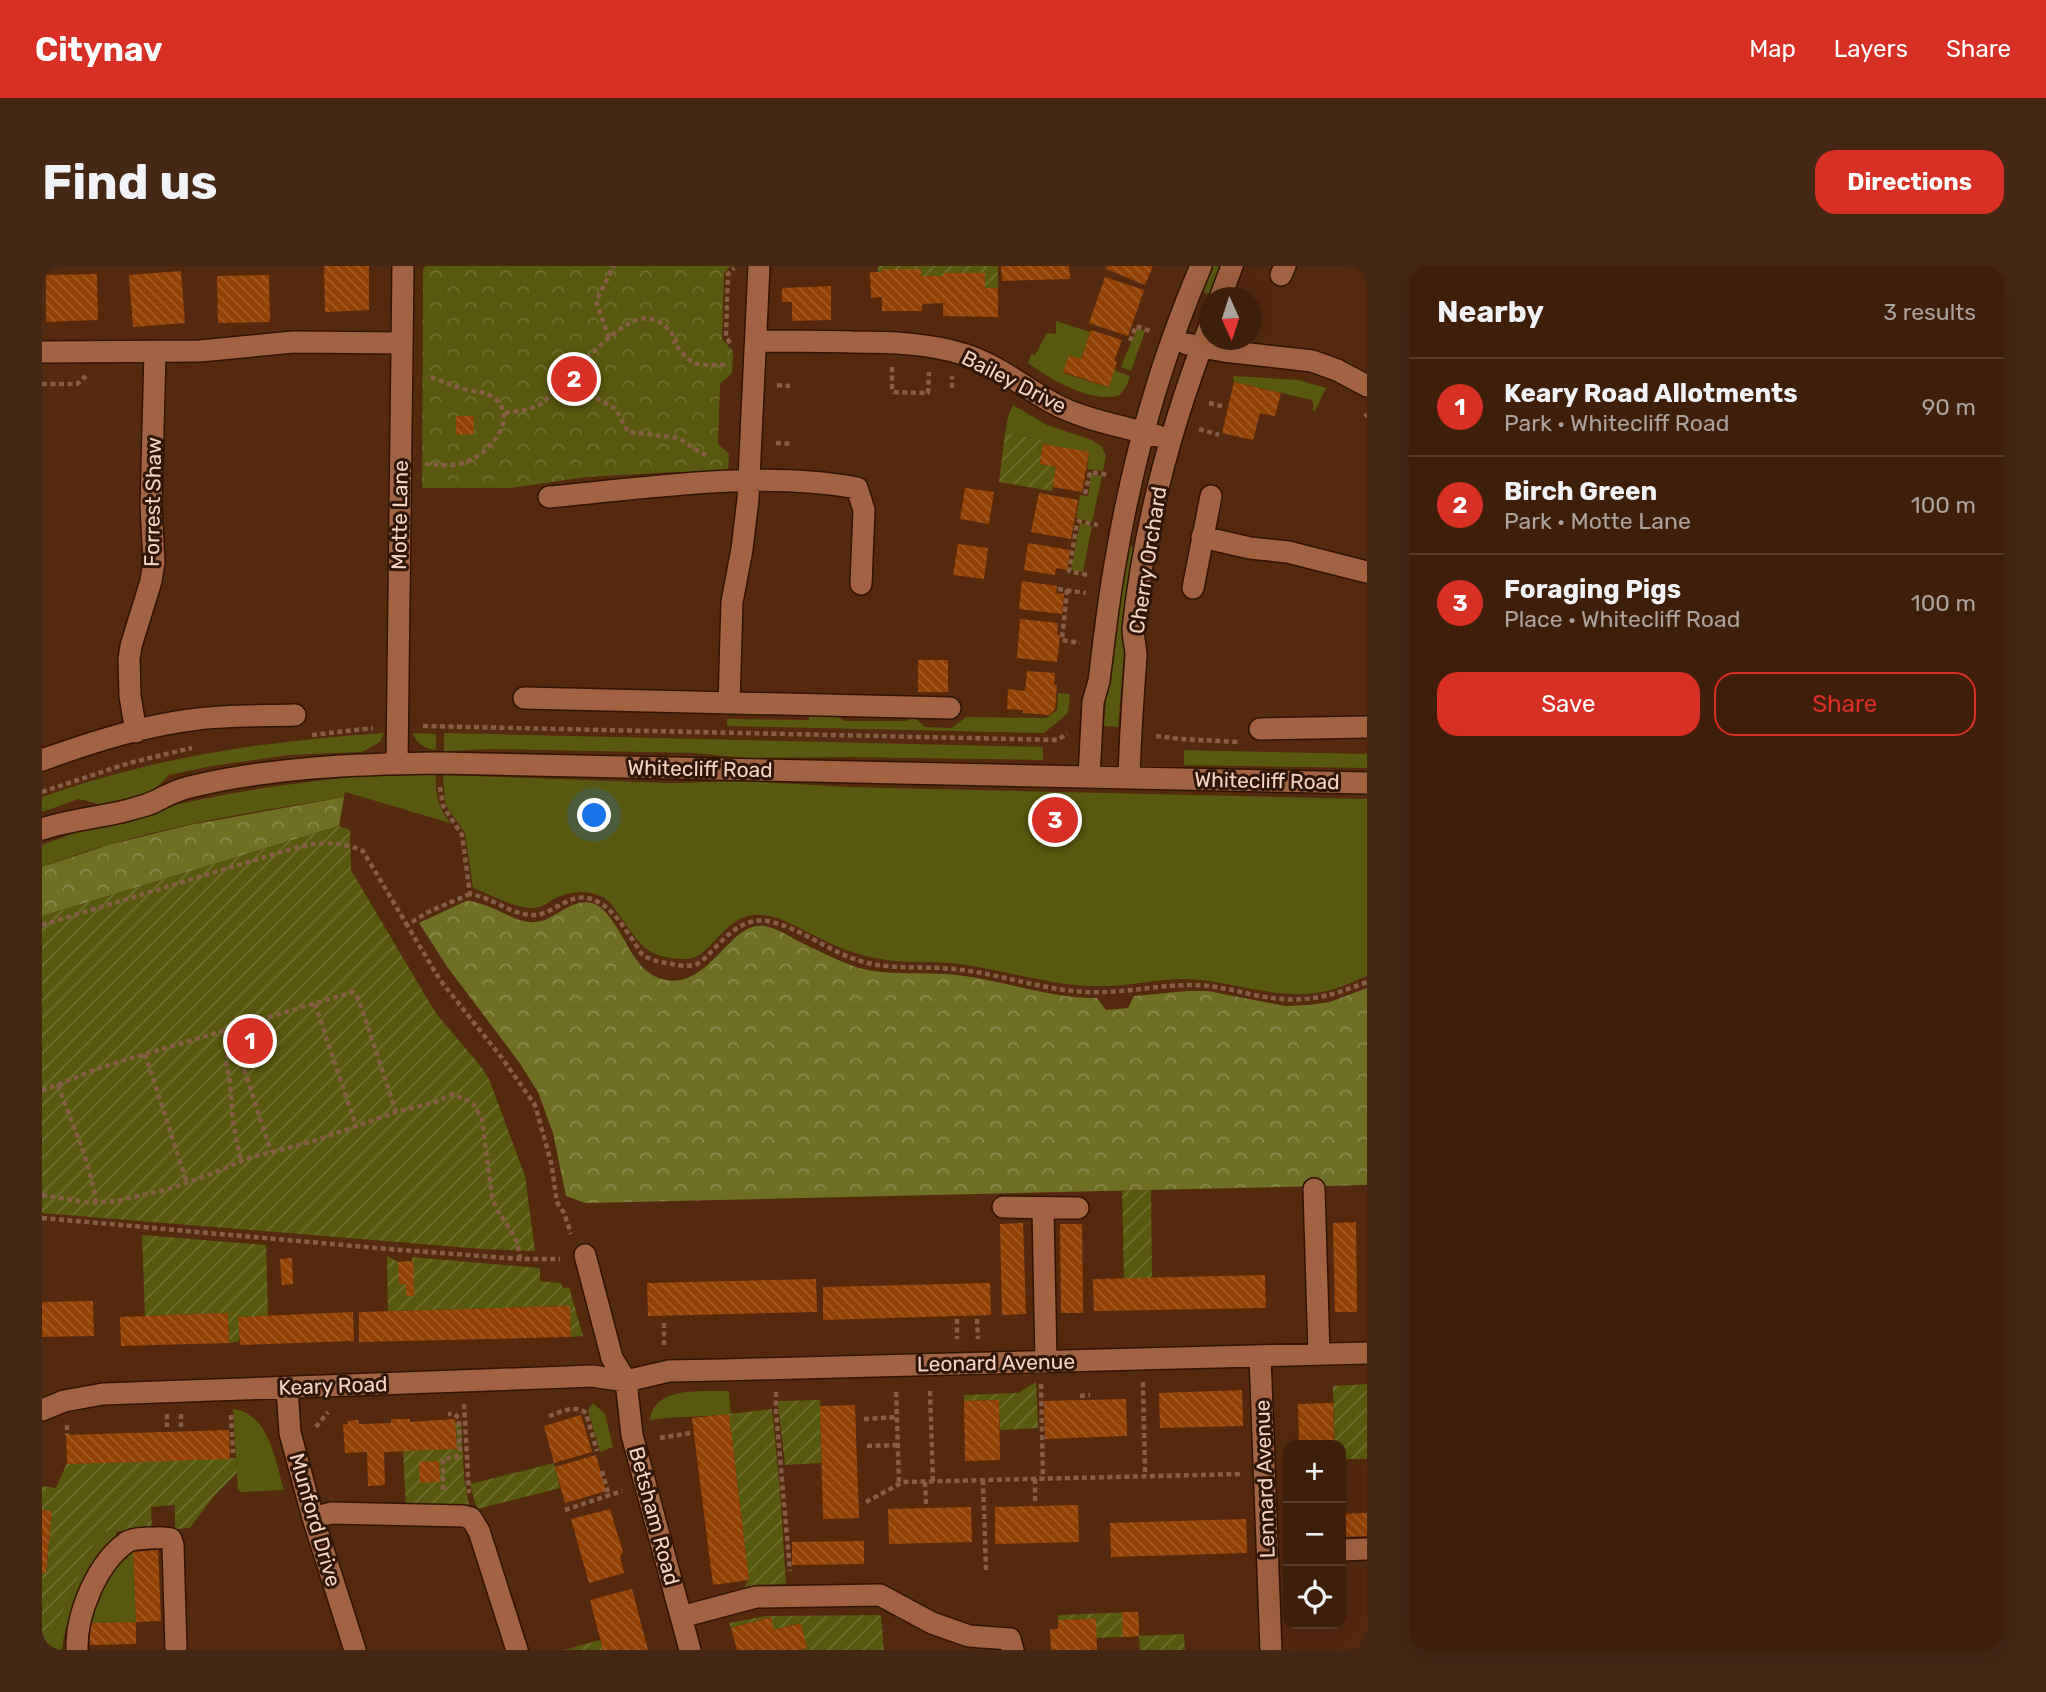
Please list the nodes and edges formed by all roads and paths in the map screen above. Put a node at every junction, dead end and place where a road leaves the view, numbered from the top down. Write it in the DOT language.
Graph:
graph roads {
  1 [pos="403,266"];
  2 [pos="614,266"];
  3 [pos="759,266"];
  4 [pos="1201,266"];
  5 [pos="1233,266"];
  6 [pos="1224,287"];
  7 [pos="1157,334"];
  8 [pos="608,338"];
  9 [pos="756,341"];
  10 [pos="1130,341"];
  11 [pos="401,343"];
  12 [pos="1199,347"];
  13 [pos="1200,350"];
  14 [pos="1218,350"];
  15 [pos="42,352"];
  16 [pos="155,352"];
  17 [pos="892,360"];
  18 [pos="755,365"];
  19 [pos="929,367"];
  20 [pos="92,370"];
  21 [pos="419,374"];
  22 [pos="572,374"];
  23 [pos="42,384"];
  24 [pos="1158,384"];
  25 [pos="1367,386"];
  26 [pos="1206,402"];
  27 [pos="1225,407"];
  28 [pos="505,413"];
  29 [pos="1198,429"];
  30 [pos="1144,432"];
  31 [pos="1219,435"];
  32 [pos="1172,440"];
  33 [pos="768,443"];
  34 [pos="792,444"];
  35 [pos="711,456"];
  36 [pos="418,463"];
  37 [pos="1110,475"];
  38 [pos="749,481"];
  39 [pos="1085,494"];
  40 [pos="549,496"];
  41 [pos="1211,496"];
  42 [pos="1098,525"];
  43 [pos="1202,537"];
  44 [pos="1367,572"];
  45 [pos="1089,575"];
  46 [pos="861,584"];
  47 [pos="1193,588"];
  48 [pos="1058,589"];
  49 [pos="1067,590"];
  50 [pos="1087,593"];
  51 [pos="1081,643"];
  52 [pos="524,698"];
  53 [pos="729,703"];
  54 [pos="950,708"];
  55 [pos="397,725"];
  56 [pos="298,726"];
  57 [pos="1367,727"];
  58 [pos="136,732"];
  59 [pos="1091,734"];
  60 [pos="1130,736"];
  61 [pos="1254,736"];
  62 [pos="195,748"];
  63 [pos="42,760"];
  64 [pos="397,763"];
  65 [pos="1089,777"];
  66 [pos="1129,778"];
  67 [pos="440,781"];
  68 [pos="1367,783"];
  69 [pos="42,792"];
  70 [pos="42,830"];
  71 [pos="470,894"];
  72 [pos="42,925"];
  73 [pos="407,925"];
  74 [pos="1367,982"];
  75 [pos="315,1004"];
  76 [pos="231,1029"];
  77 [pos="233,1037"];
  78 [pos="145,1054"];
  79 [pos="58,1085"];
  80 [pos="42,1091"];
  81 [pos="396,1112"];
  82 [pos="356,1126"];
  83 [pos="271,1152"];
  84 [pos="242,1162"];
  85 [pos="187,1183"];
  86 [pos="1314,1189"];
  87 [pos="42,1195"];
  88 [pos="96,1203"];
  89 [pos="1003,1207"];
  90 [pos="1078,1208"];
  91 [pos="1043,1209"];
  92 [pos="42,1218"];
  93 [pos="585,1255"];
  94 [pos="520,1259"];
  95 [pos="957,1319"];
  96 [pos="977,1319"];
  97 [pos="664,1323"];
  98 [pos="958,1348"];
  99 [pos="978,1348"];
  100 [pos="1367,1353"];
  101 [pos="1319,1354"];
  102 [pos="664,1356"];
  103 [pos="1260,1356"];
  104 [pos="1043,1369"];
  105 [pos="1143,1374"];
  106 [pos="626,1381"];
  107 [pos="781,1385"];
  108 [pos="287,1388"];
  109 [pos="919,1391"];
  110 [pos="930,1391"];
  111 [pos="941,1391"];
  112 [pos="907,1392"];
  113 [pos="1090,1395"];
  114 [pos="464,1396"];
  115 [pos="1080,1396"];
  116 [pos="230,1405"];
  117 [pos="334,1408"];
  118 [pos="42,1410"];
  119 [pos="448,1414"];
  120 [pos="549,1416"];
  121 [pos="897,1418"];
  122 [pos="864,1419"];
  123 [pos="313,1433"];
  124 [pos="690,1433"];
  125 [pos="658,1438"];
  126 [pos="898,1445"];
  127 [pos="867,1446"];
  128 [pos="597,1451"];
  129 [pos="233,1453"];
  130 [pos="602,1471"];
  131 [pos="1249,1473"];
  132 [pos="1145,1476"];
  133 [pos="1035,1479"];
  134 [pos="1043,1479"];
  135 [pos="983,1480"];
  136 [pos="925,1482"];
  137 [pos="933,1482"];
  138 [pos="899,1484"];
  139 [pos="629,1489"];
  140 [pos="609,1496"];
  141 [pos="1035,1501"];
  142 [pos="866,1502"];
  143 [pos="926,1504"];
  144 [pos="565,1510"];
  145 [pos="444,1515"];
  146 [pos="466,1516"];
  147 [pos="313,1518"];
  148 [pos="1367,1549"];
  149 [pos="1346,1550"];
  150 [pos="1278,1552"];
  151 [pos="986,1571"];
  152 [pos="791,1595"];
  153 [pos="681,1617"];
  154 [pos="77,1650"];
  155 [pos="177,1650"];
  156 [pos="355,1650"];
  157 [pos="517,1650"];
  158 [pos="690,1650"];
  159 [pos="1013,1650"];
  160 [pos="1272,1650"];
  1 -- 11 [label="street, Motte Lane"];
  2 -- 8 [label="path"];
  3 -- 9 [label="street"];
  4 -- 24 [label="street, Cherry Orchard"];
  5 -- 6 [label="street"];
  7 -- 10 [label="path"];
  8 -- 18 [label="path"];
  8 -- 22 [label="path"];
  9 -- 18 [label="street"];
  9 -- 30 [label="street, Bailey Drive"];
  11 -- 16 [label="street"];
  11 -- 55 [label="street, Motte Lane"];
  12 -- 24 [label="street, Cherry Orchard"];
  13 -- 32 [label="street, Cherry Orchard"];
  14 -- 25 [label="street"];
  15 -- 16 [label="street"];
  16 -- 58 [label="street, Forrest Shaw"];
  17 -- 19 [label="path"];
  18 -- 38 [label="street"];
  20 -- 23 [label="path"];
  21 -- 28 [label="path"];
  22 -- 28 [label="path"];
  22 -- 35 [label="path"];
  24 -- 30 [label="street, Cherry Orchard"];
  26 -- 27 [label="path"];
  28 -- 36 [label="path"];
  29 -- 31 [label="path"];
  30 -- 32 [label="street, Bailey Drive"];
  30 -- 59 [label="street, Cherry Orchard"];
  32 -- 60 [label="street, Cherry Orchard"];
  33 -- 34 [label="path"];
  37 -- 39 [label="path"];
  38 -- 40 [label="street"];
  38 -- 46 [label="street"];
  38 -- 53 [label="street"];
  41 -- 43 [label="street"];
  42 -- 45 [label="path"];
  43 -- 44 [label="street"];
  43 -- 47 [label="street"];
  48 -- 49 [label="path"];
  49 -- 50 [label="path"];
  49 -- 51 [label="path"];
  52 -- 53 [label="street"];
  53 -- 54 [label="street"];
  55 -- 56 [label="path"];
  55 -- 59 [label="path"];
  55 -- 64 [label="street, Motte Lane"];
  56 -- 58 [label="street"];
  57 -- 61 [label="street"];
  58 -- 63 [label="street"];
  59 -- 65 [label="street, Cherry Orchard"];
  60 -- 61 [label="path"];
  60 -- 66 [label="street, Cherry Orchard"];
  62 -- 69 [label="path"];
  64 -- 65 [label="street, Whitecliff Road"];
  64 -- 70 [label="street, Whitecliff Road"];
  65 -- 66 [label="street, Whitecliff Road"];
  66 -- 68 [label="street, Whitecliff Road"];
  67 -- 71 [label="path"];
  71 -- 73 [label="path"];
  71 -- 74 [label="path"];
  72 -- 73 [label="path"];
  73 -- 93 [label="path"];
  75 -- 76 [label="path"];
  75 -- 81 [label="path"];
  75 -- 82 [label="path"];
  76 -- 77 [label="path"];
  76 -- 78 [label="path"];
  77 -- 83 [label="path"];
  77 -- 84 [label="path"];
  78 -- 79 [label="path"];
  78 -- 85 [label="path"];
  79 -- 80 [label="path"];
  79 -- 88 [label="path"];
  81 -- 82 [label="path"];
  81 -- 94 [label="path"];
  82 -- 83 [label="path"];
  83 -- 84 [label="path"];
  84 -- 85 [label="path"];
  85 -- 88 [label="path"];
  86 -- 101 [label="street"];
  87 -- 88 [label="path"];
  89 -- 91 [label="street"];
  90 -- 91 [label="street"];
  91 -- 104 [label="street"];
  92 -- 94 [label="path"];
  93 -- 94 [label="path"];
  93 -- 106 [label="street"];
  95 -- 98 [label="path"];
  96 -- 99 [label="path"];
  97 -- 102 [label="path"];
  100 -- 101 [label="street, Leonard Avenue"];
  101 -- 103 [label="street, Leonard Avenue"];
  103 -- 104 [label="street, Leonard Avenue"];
  103 -- 150 [label="street, Lennard Avenue"];
  104 -- 106 [label="street, Leonard Avenue"];
  104 -- 134 [label="path"];
  105 -- 132 [label="path"];
  106 -- 108 [label="street, Keary Road"];
  106 -- 153 [label="street, Betsham Road"];
  107 -- 152 [label="path"];
  108 -- 118 [label="street, Keary Road"];
  108 -- 147 [label="street, Munford Drive"];
  109 -- 110 [label="path"];
  110 -- 111 [label="path"];
  110 -- 137 [label="path"];
  112 -- 121 [label="path"];
  113 -- 115 [label="path"];
  114 -- 146 [label="path"];
  116 -- 129 [label="path"];
  117 -- 123 [label="path"];
  119 -- 145 [label="path"];
  120 -- 128 [label="path"];
  121 -- 122 [label="path"];
  121 -- 126 [label="path"];
  124 -- 125 [label="path"];
  126 -- 127 [label="path"];
  126 -- 138 [label="path"];
  130 -- 140 [label="path"];
  131 -- 132 [label="path"];
  132 -- 134 [label="path"];
  133 -- 134 [label="path"];
  133 -- 135 [label="path"];
  133 -- 141 [label="path"];
  135 -- 137 [label="path"];
  135 -- 151 [label="path"];
  136 -- 137 [label="path"];
  136 -- 138 [label="path"];
  136 -- 143 [label="path"];
  138 -- 142 [label="path"];
  139 -- 140 [label="path"];
  140 -- 144 [label="path"];
  145 -- 146 [label="street"];
  145 -- 147 [label="street"];
  146 -- 157 [label="street"];
  147 -- 156 [label="street, Munford Drive"];
  148 -- 149 [label="street"];
  150 -- 160 [label="street, Lennard Avenue"];
  152 -- 153 [label="street"];
  152 -- 159 [label="street"];
  153 -- 158 [label="street, Betsham Road"];
  154 -- 155 [label="street"];
}
